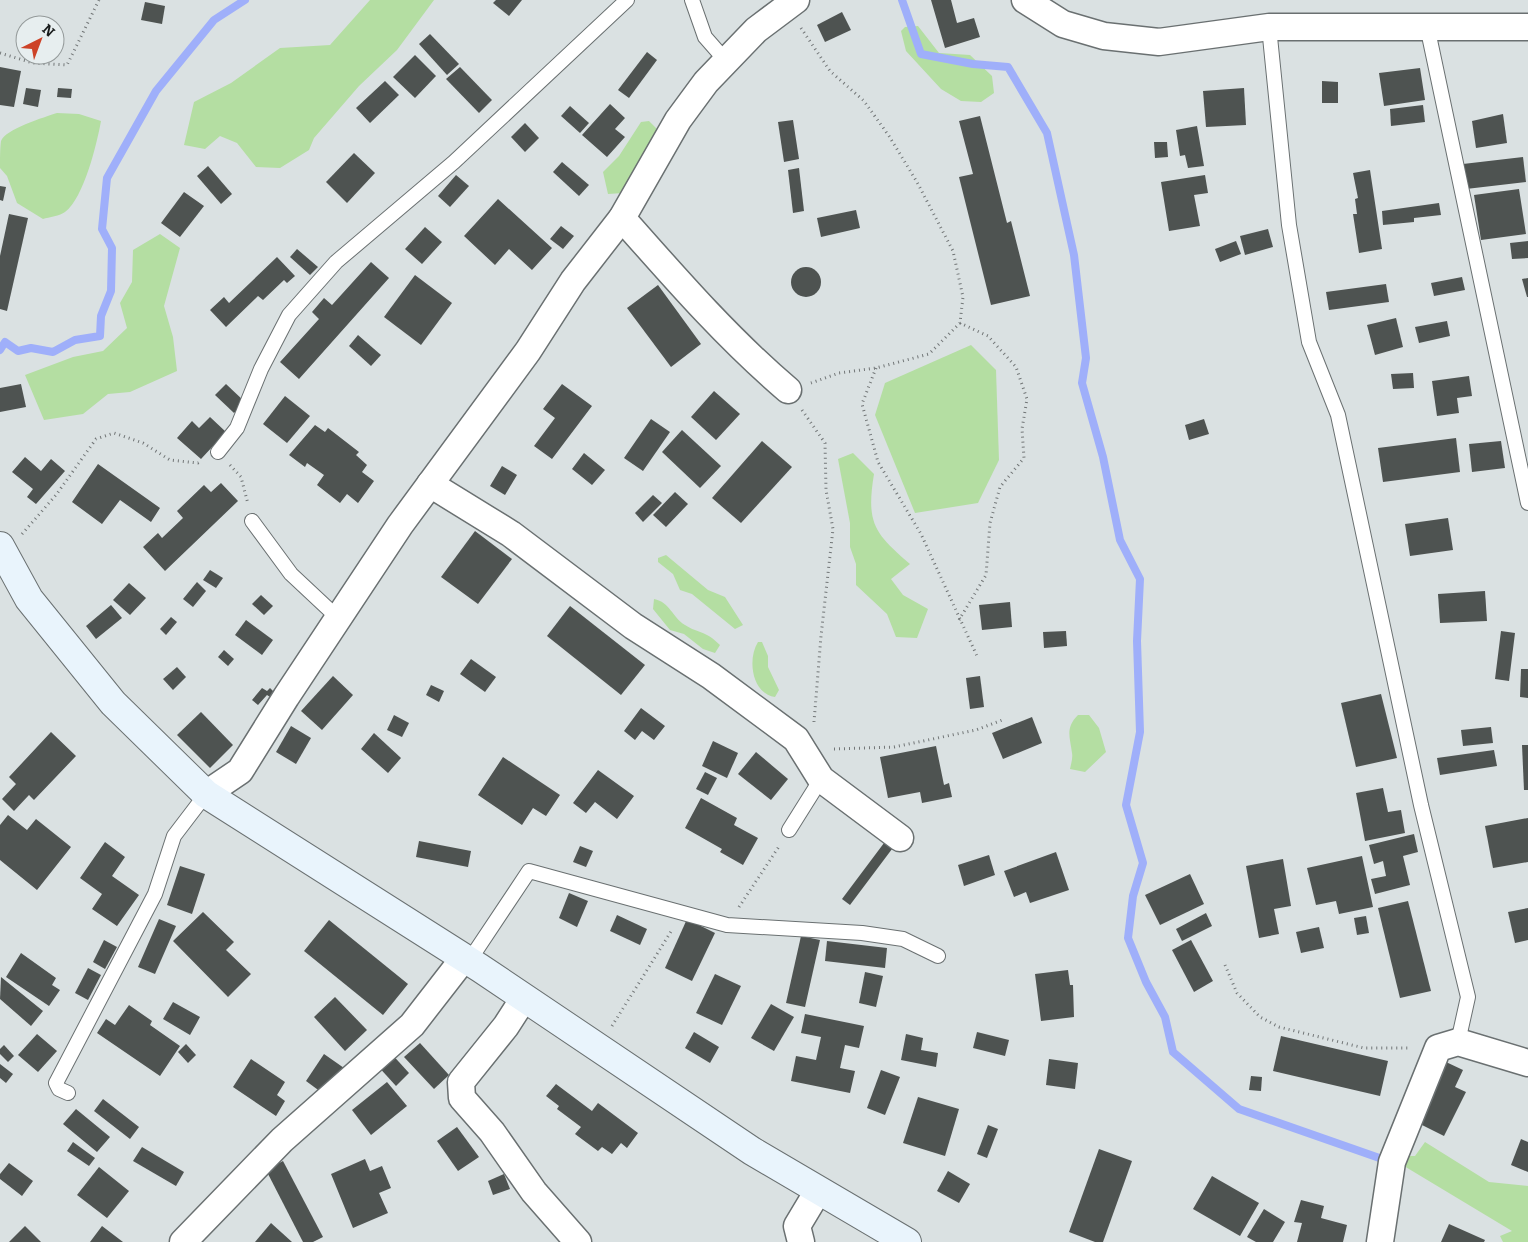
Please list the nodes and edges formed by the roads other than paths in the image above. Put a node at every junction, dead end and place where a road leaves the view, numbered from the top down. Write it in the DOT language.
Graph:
graph roads {
  1 [pos="628,0"];
  2 [pos="692,0"];
  3 [pos="1025,0"];
  4 [pos="791,3"];
  5 [pos="1427,26"];
  6 [pos="1269,27"];
  7 [pos="1528,27"];
  8 [pos="726,62"];
  9 [pos="622,218"];
  10 [pos="788,390"];
  11 [pos="218,452"];
  12 [pos="430,484"];
  13 [pos="1528,503"];
  14 [pos="252,521"];
  15 [pos="2,550"];
  16 [pos="338,618"];
  17 [pos="821,779"];
  18 [pos="206,794"];
  19 [pos="790,830"];
  20 [pos="900,838"];
  21 [pos="938,956"];
  22 [pos="467,960"];
  23 [pos="524,998"];
  24 [pos="1448,1045"];
  25 [pos="1528,1063"];
  26 [pos="68,1093"];
  27 [pos="818,1191"];
  28 [pos="192,1239"];
  29 [pos="578,1242"];
  30 [pos="801,1242"];
  31 [pos="906,1242"];
  32 [pos="1380,1242"];
  1 -- 11 [label="lane"];
  2 -- 8 [label="lane"];
  3 -- 6 [label="street"];
  4 -- 8 [label="street"];
  5 -- 6 [label="street"];
  5 -- 7 [label="street"];
  5 -- 13 [label="lane"];
  6 -- 24 [label="lane"];
  8 -- 9 [label="street"];
  9 -- 10 [label="street"];
  9 -- 12 [label="street"];
  12 -- 16 [label="street"];
  12 -- 17 [label="street"];
  14 -- 16 [label="lane"];
  15 -- 18 [label="main road"];
  16 -- 18 [label="street"];
  17 -- 19 [label="lane"];
  17 -- 20 [label="street"];
  18 -- 22 [label="main road"];
  18 -- 26 [label="lane"];
  21 -- 22 [label="lane"];
  22 -- 23 [label="main road"];
  22 -- 28 [label="street"];
  23 -- 27 [label="main road"];
  23 -- 29 [label="street"];
  24 -- 25 [label="street"];
  24 -- 32 [label="street"];
  27 -- 30 [label="street"];
  27 -- 31 [label="main road"];
}
